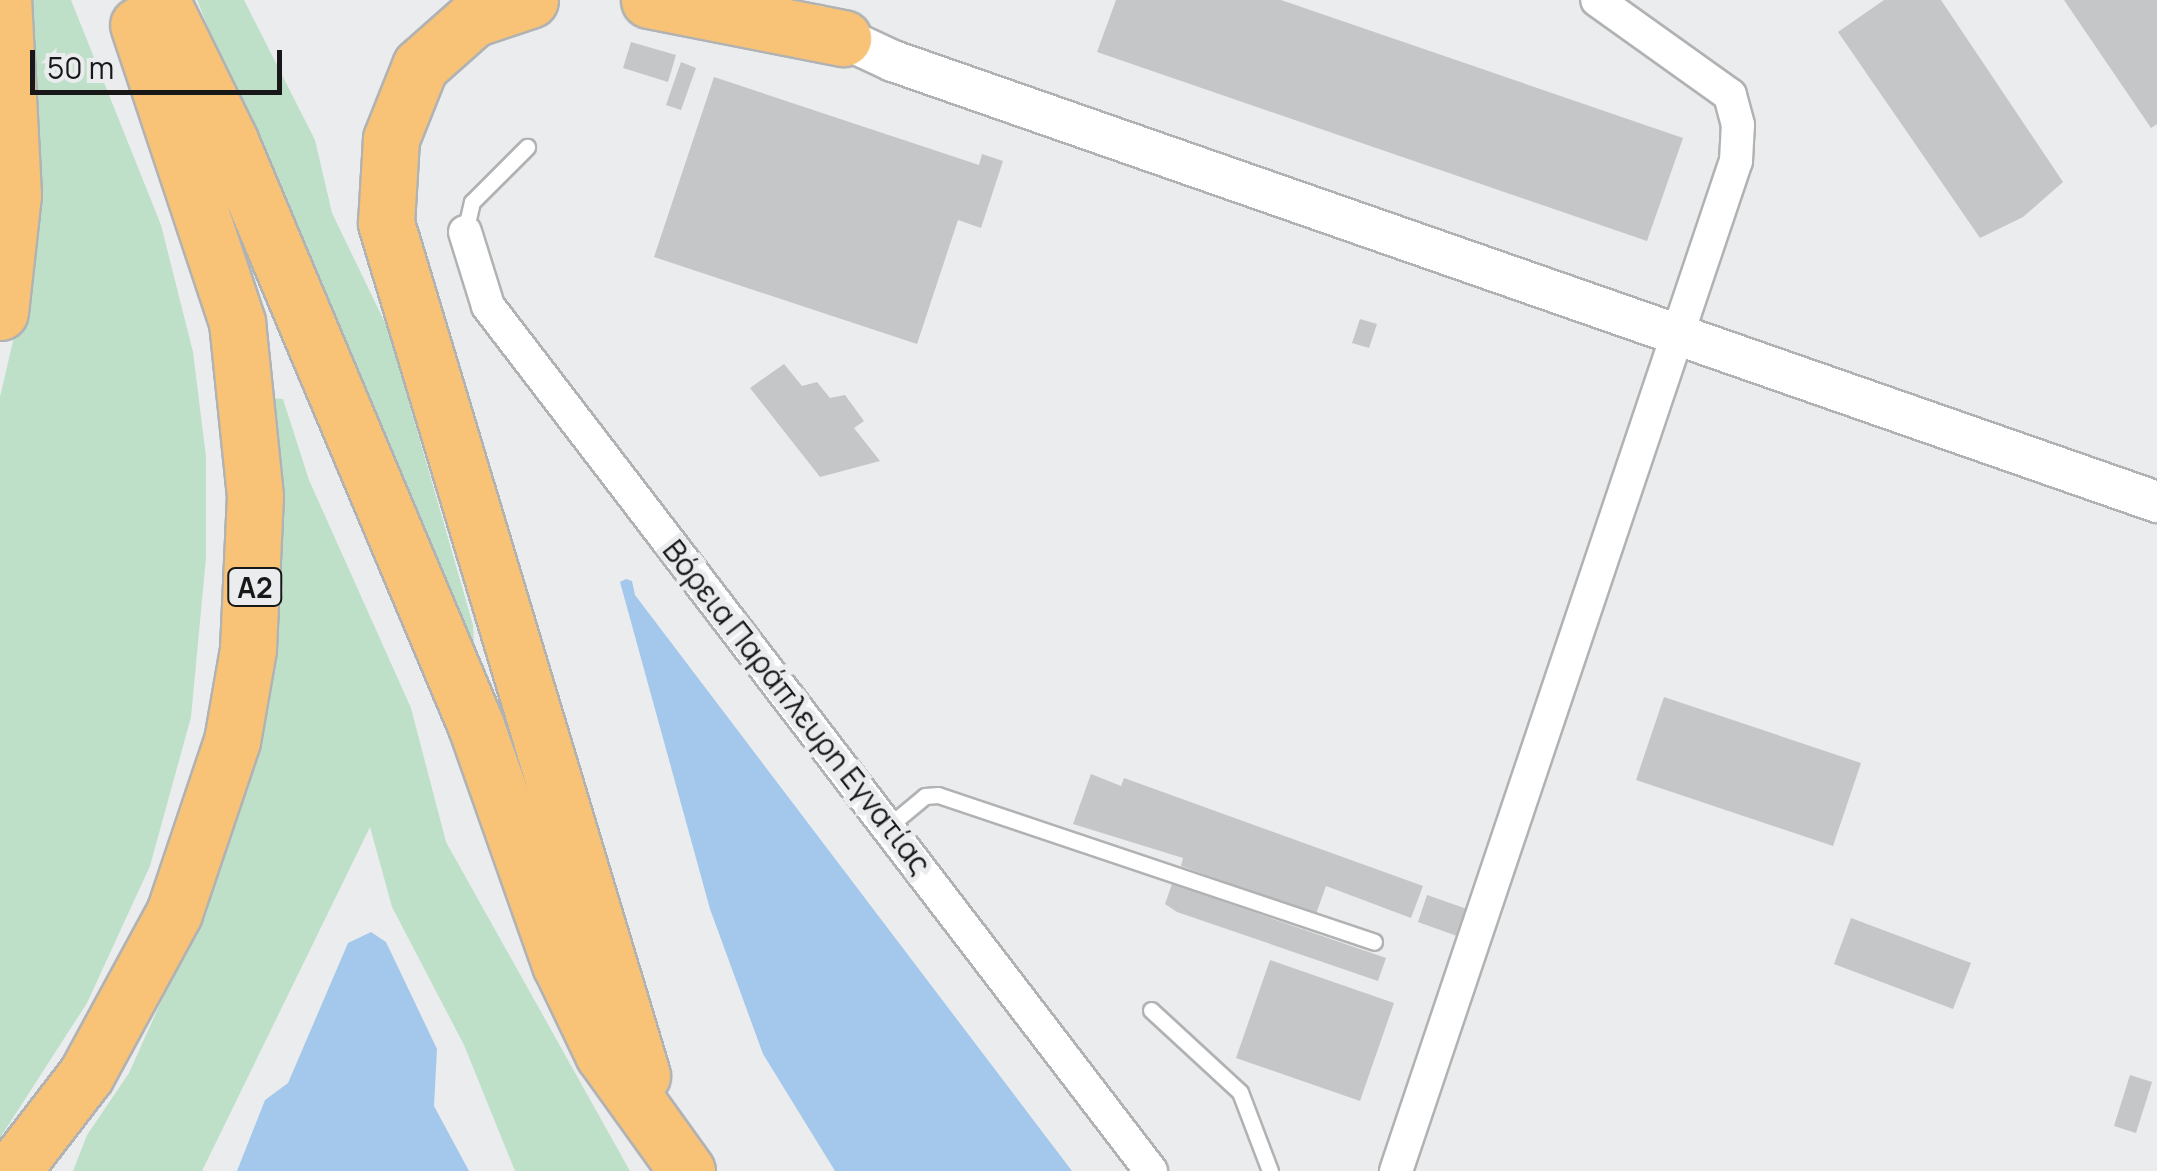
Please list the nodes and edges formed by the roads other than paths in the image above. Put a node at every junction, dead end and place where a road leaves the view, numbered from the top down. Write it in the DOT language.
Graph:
graph roads {
  1 [pos="4,0"];
  2 [pos="129,0"];
  3 [pos="162,0"];
  4 [pos="530,0"];
  5 [pos="649,0"];
  6 [pos="760,0"];
  7 [pos="1597,0"];
  8 [pos="843,38"];
  9 [pos="526,147"];
  10 [pos="466,232"];
  11 [pos="0,312"];
  12 [pos="1677,336"];
  13 [pos="2157,502"];
  14 [pos="890,826"];
  15 [pos="1374,942"];
  16 [pos="1151,1010"];
  17 [pos="674,1156"];
  18 [pos="25,1157"];
  19 [pos="1152,1171"];
  20 [pos="1270,1171"];
  21 [pos="1396,1171"];
  1 -- 11 [label="highway"];
  2 -- 18 [label="highway, Α2"];
  3 -- 17 [label="highway"];
  4 -- 17 [label="highway"];
  5 -- 8 [label="highway"];
  6 -- 8 [label="street"];
  7 -- 12 [label="street"];
  8 -- 12 [label="street"];
  9 -- 10 [label="lane"];
  10 -- 14 [label="street, Βόρεια Παράπλευρη Εγνατίας"];
  12 -- 13 [label="street"];
  12 -- 21 [label="street"];
  14 -- 15 [label="lane"];
  14 -- 19 [label="street, Βόρεια Παράπλευρη Εγνατίας"];
  16 -- 20 [label="lane"];
}
